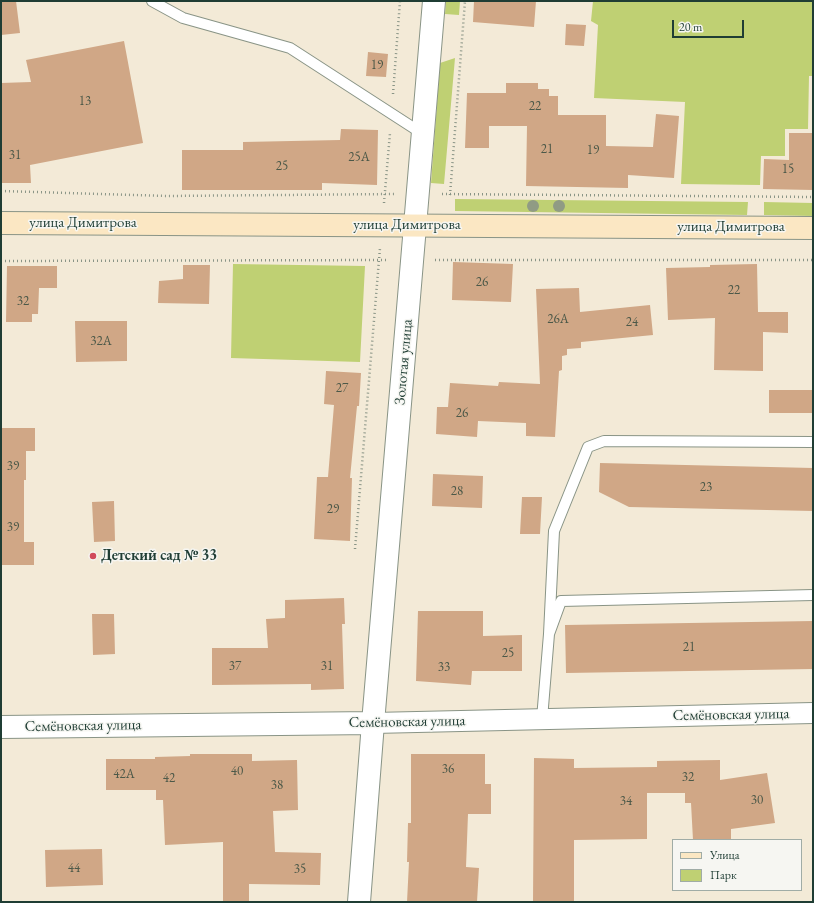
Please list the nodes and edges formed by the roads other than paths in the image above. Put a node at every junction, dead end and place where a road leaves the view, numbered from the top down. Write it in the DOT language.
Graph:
graph roads {
  1 [pos="152,1"];
  2 [pos="434,1"];
  3 [pos="423,134"];
  4 [pos="1,223"];
  5 [pos="415,225"];
  6 [pos="813,228"];
  7 [pos="813,442"];
  8 [pos="813,595"];
  9 [pos="549,634"];
  10 [pos="813,713"];
  11 [pos="542,719"];
  12 [pos="373,723"];
  13 [pos="1,727"];
  14 [pos="359,902"];
  1 -- 3 [label="lane"];
  2 -- 3 [label="street, Золотая улица"];
  3 -- 5 [label="street, Золотая улица"];
  4 -- 5 [label="main road, улица Димитрова"];
  5 -- 6 [label="main road, улица Димитрова"];
  5 -- 12 [label="street, Золотая улица"];
  7 -- 9 [label="lane"];
  8 -- 9 [label="lane"];
  9 -- 11 [label="lane"];
  10 -- 11 [label="street, Семёновская улица"];
  11 -- 12 [label="street, Семёновская улица"];
  12 -- 13 [label="street, Семёновская улица"];
  12 -- 14 [label="street, Золотая улица"];
}
